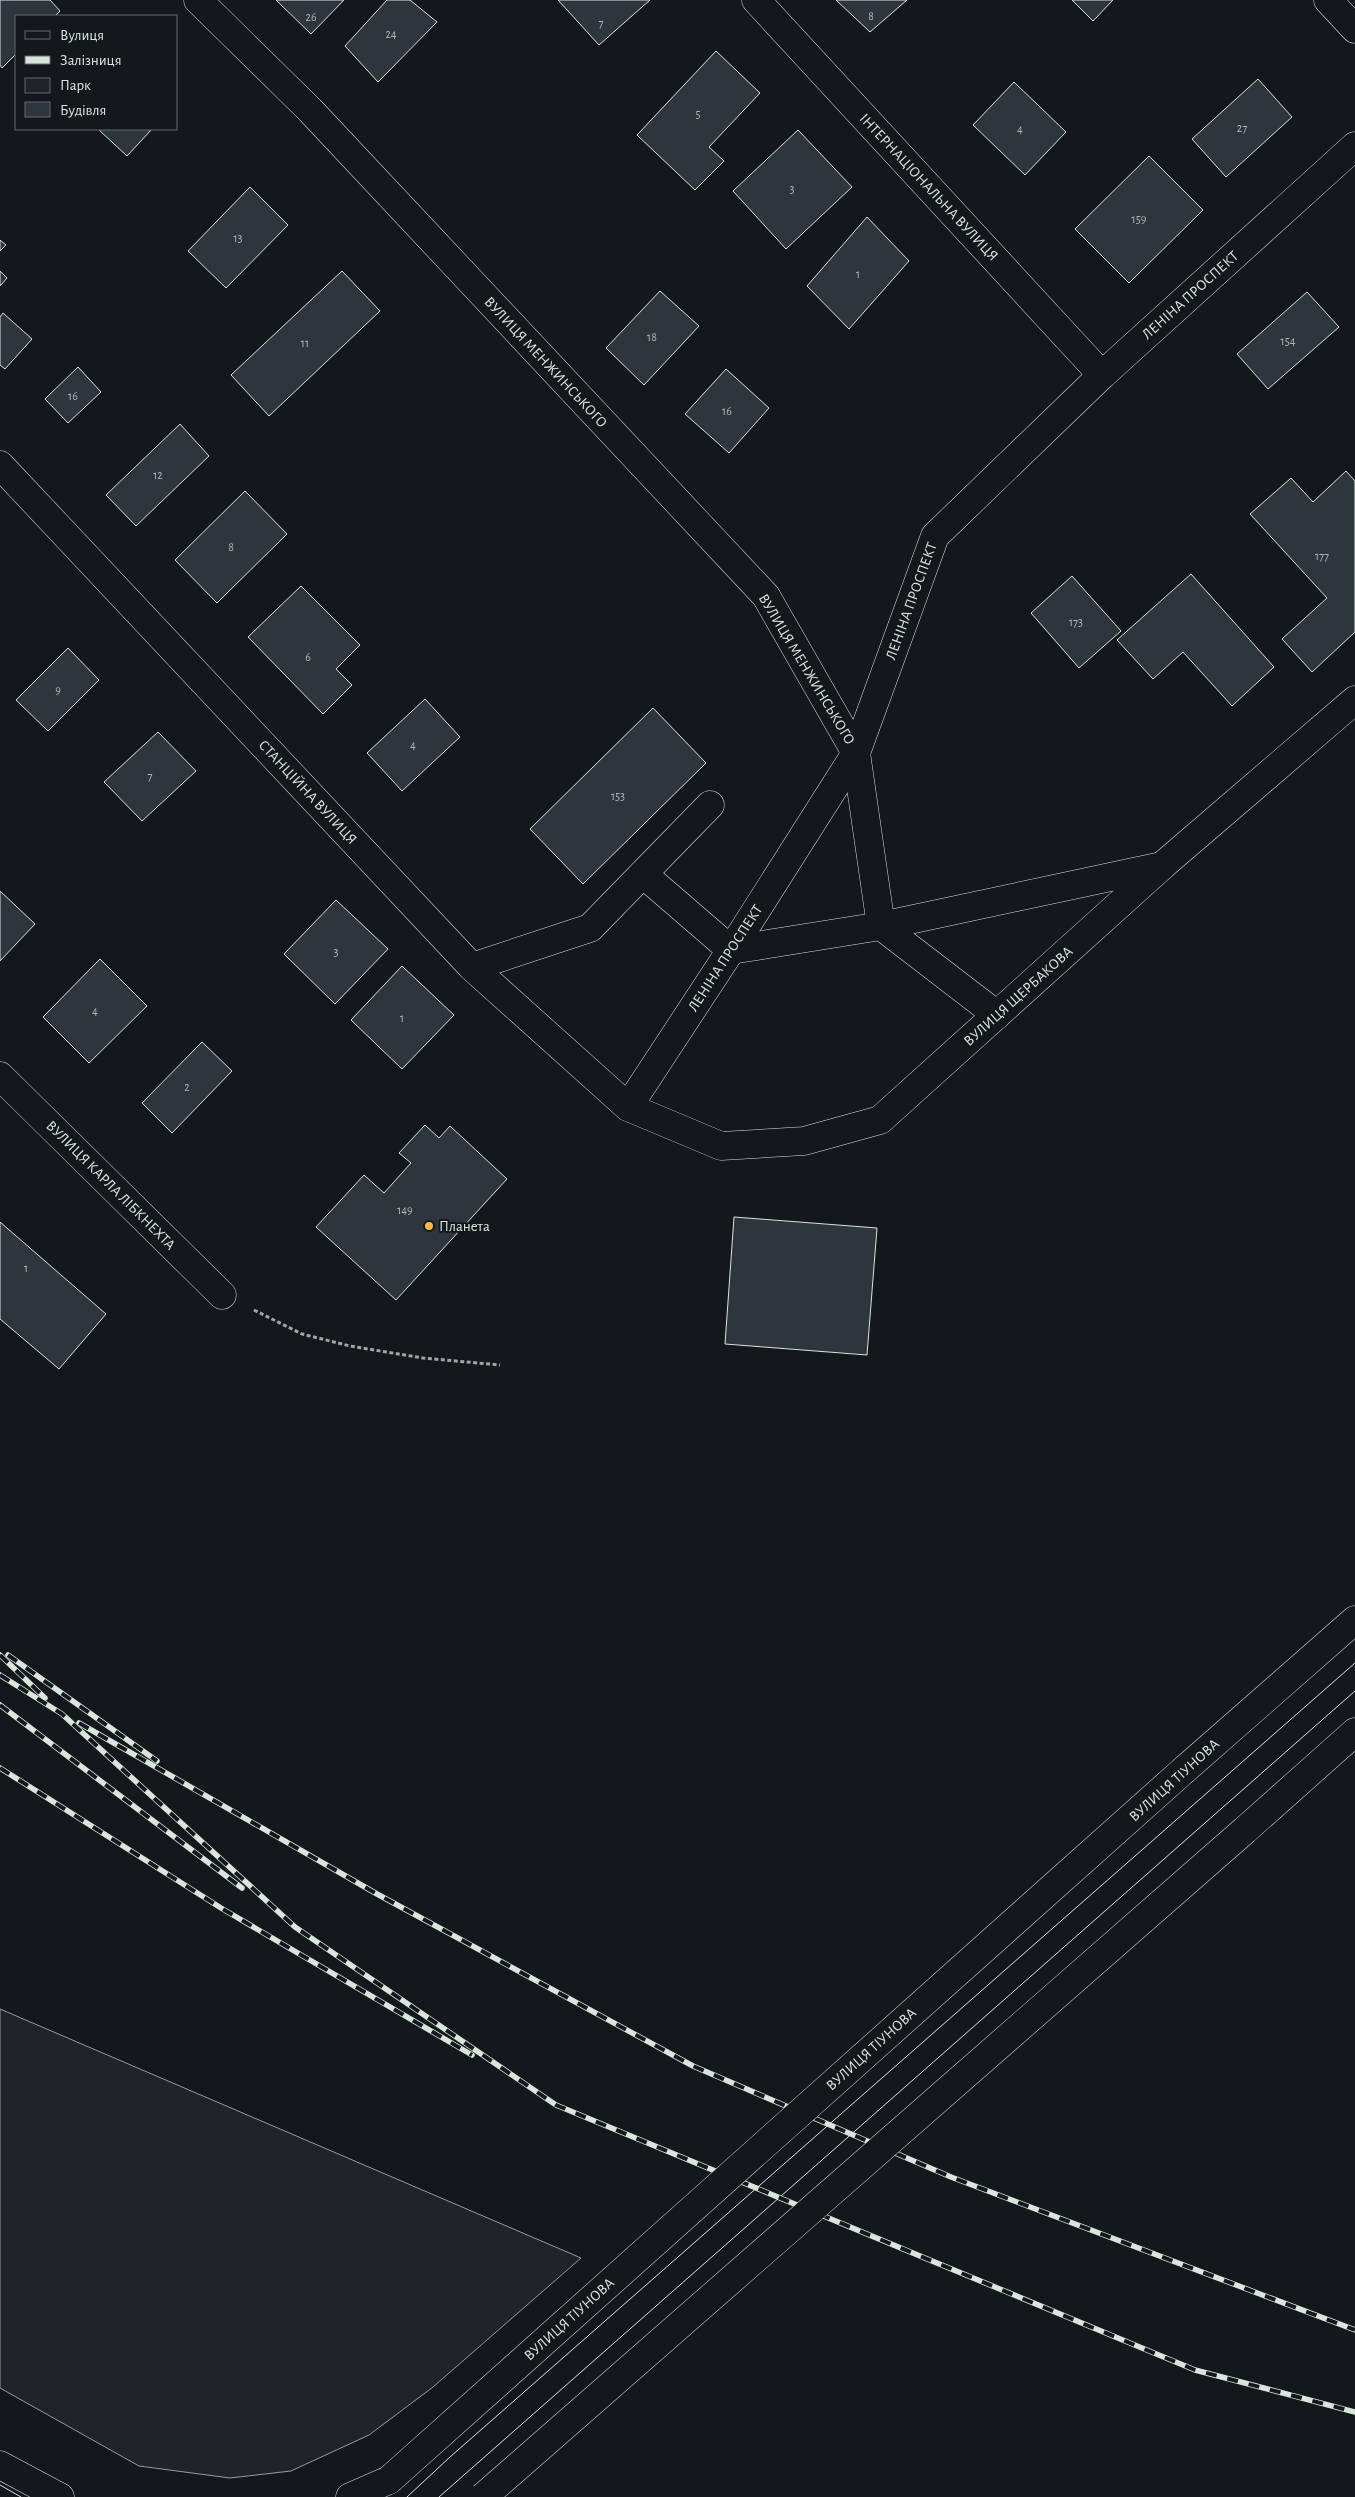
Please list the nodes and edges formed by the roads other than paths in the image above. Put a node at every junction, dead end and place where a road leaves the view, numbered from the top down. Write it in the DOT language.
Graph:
graph roads {
  1 [pos="198,0"];
  2 [pos="756,0"];
  3 [pos="1328,0"];
  4 [pos="1355,29"];
  5 [pos="1355,146"];
  6 [pos="1102,375"];
  7 [pos="0,465"];
  8 [pos="1355,700"];
  9 [pos="856,753"];
  10 [pos="710,805"];
  11 [pos="1163,866"];
  12 [pos="643,874"];
  13 [pos="881,926"];
  14 [pos="731,950"];
  15 [pos="472,967"];
  16 [pos="997,1015"];
  17 [pos="0,1076"];
  18 [pos="628,1107"];
  19 [pos="222,1295"];
  20 [pos="1355,1620"];
  21 [pos="1355,1732"];
  22 [pos="0,2465"];
  23 [pos="60,2497"];
  24 [pos="350,2497"];
  25 [pos="483,2497"];
  1 -- 9 [label="street, ВУЛИЦЯ МЕНЖИНСЬКОГО"];
  2 -- 6 [label="street, ІНТЕРНАЦІОНАЛЬНА ВУЛИЦЯ"];
  3 -- 4 [label="street"];
  5 -- 6 [label="street, ЛЕНІНА ПРОСПЕКТ"];
  6 -- 9 [label="street, ЛЕНІНА ПРОСПЕКТ"];
  7 -- 15 [label="street, СТАНЦІЙНА ВУЛИЦЯ"];
  8 -- 11 [label="street, ВУЛИЦЯ ЩЕРБАКОВА"];
  9 -- 13 [label="street"];
  9 -- 14 [label="street, ЛЕНІНА ПРОСПЕКТ"];
  10 -- 12 [label="street"];
  11 -- 13 [label="street"];
  11 -- 16 [label="street, ВУЛИЦЯ ЩЕРБАКОВА"];
  12 -- 14 [label="street"];
  12 -- 15 [label="street"];
  13 -- 14 [label="street"];
  13 -- 16 [label="street"];
  14 -- 18 [label="street, ЛЕНІНА ПРОСПЕКТ"];
  15 -- 18 [label="street, СТАНЦІЙНА ВУЛИЦЯ"];
  16 -- 18 [label="street, ВУЛИЦЯ ЩЕРБАКОВА"];
  17 -- 19 [label="street, ВУЛИЦЯ КАРЛА ЛІБКНЕХТА"];
  20 -- 24 [label="street, ВУЛИЦЯ ТІУНОВА, bridge"];
  21 -- 25 [label="street, bridge"];
  22 -- 23 [label="street"];
}
